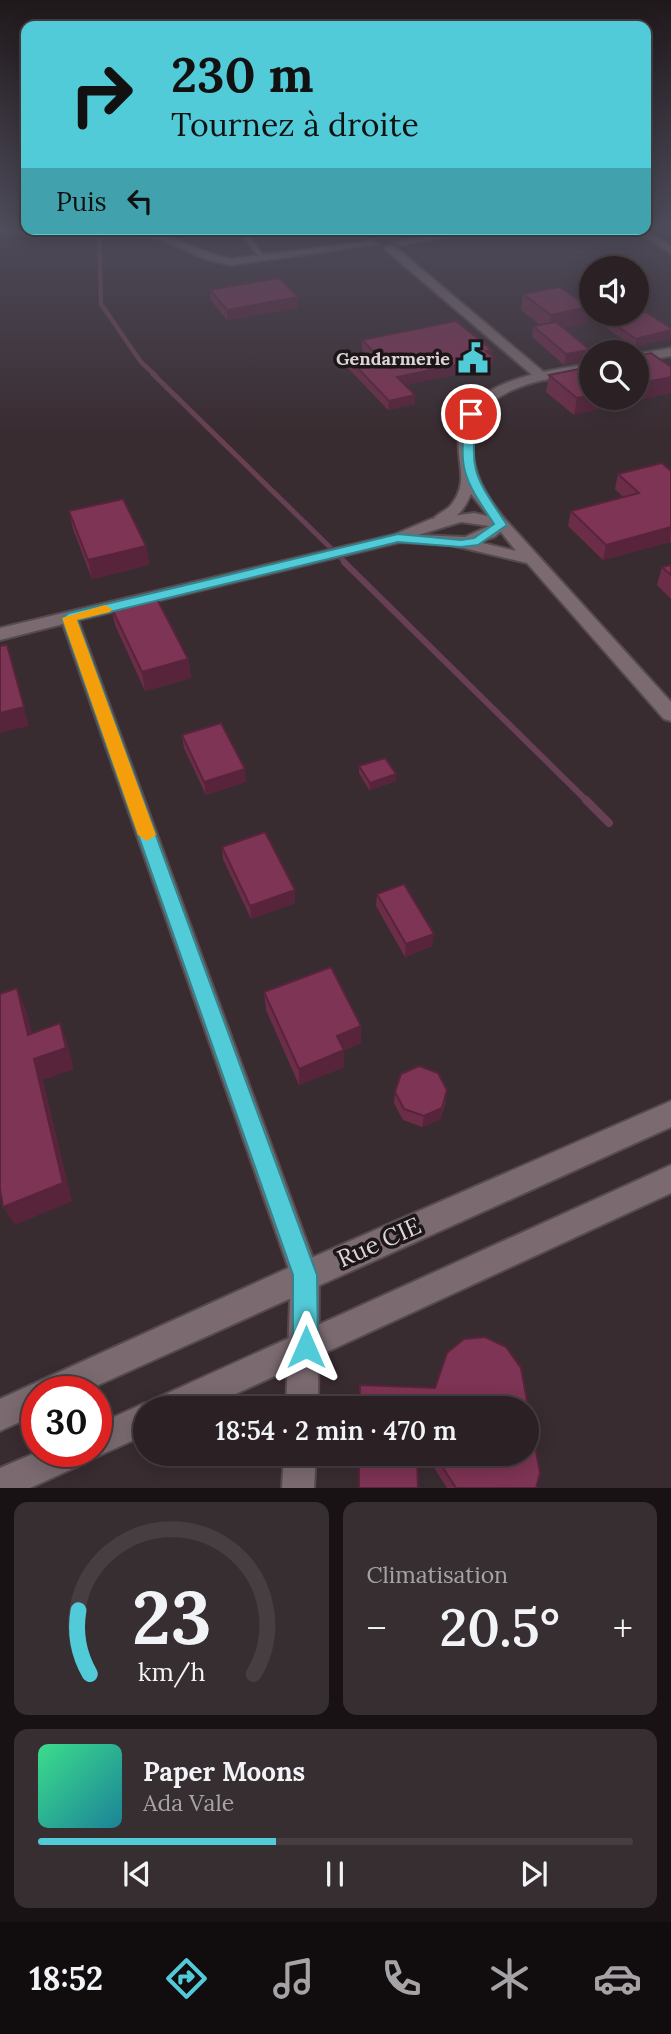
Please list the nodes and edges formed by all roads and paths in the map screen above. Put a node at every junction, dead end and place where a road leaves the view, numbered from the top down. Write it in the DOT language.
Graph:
graph roads {
  1 [pos="451,295"];
  2 [pos="671,352"];
  3 [pos="649,356"];
  4 [pos="579,370"];
  5 [pos="542,377"];
  6 [pos="471,479"];
  7 [pos="442,518"];
  8 [pos="501,525"];
  9 [pos="398,538"];
  10 [pos="461,544"];
  11 [pos="532,559"];
  12 [pos="69,618"];
  13 [pos="0,634"];
  14 [pos="671,714"];
  15 [pos="671,1115"];
  16 [pos="671,1179"];
  17 [pos="305,1275"];
  18 [pos="306,1347"];
  19 [pos="84,1376"];
  20 [pos="197,1396"];
  21 [pos="303,1396"];
  22 [pos="21,1405"];
  23 [pos="0,1415"];
  24 [pos="133,1424"];
  25 [pos="112,1434"];
  26 [pos="299,1466"];
  27 [pos="40,1467"];
  28 [pos="0,1485"];
  29 [pos="298,1488"];
  1 -- 5 [label="street"];
  2 -- 3 [label="street"];
  4 -- 5 [label="street"];
  5 -- 6 [label="street"];
  6 -- 7 [label="street"];
  6 -- 8 [label="street"];
  7 -- 8 [label="street"];
  7 -- 9 [label="street"];
  8 -- 10 [label="street"];
  8 -- 11 [label="street"];
  9 -- 10 [label="street"];
  9 -- 12 [label="street"];
  10 -- 11 [label="street"];
  11 -- 14 [label="street"];
  12 -- 13 [label="street"];
  12 -- 17 [label="street"];
  15 -- 17 [label="street, Rue CIE"];
  16 -- 18 [label="street"];
  17 -- 18 [label="street"];
  17 -- 19 [label="street, Rue CIE"];
  18 -- 20 [label="street"];
  18 -- 21 [label="street"];
  22 -- 23 [label="street"];
  24 -- 25 [label="street"];
  26 -- 29 [label="street"];
  27 -- 28 [label="street"];
}
